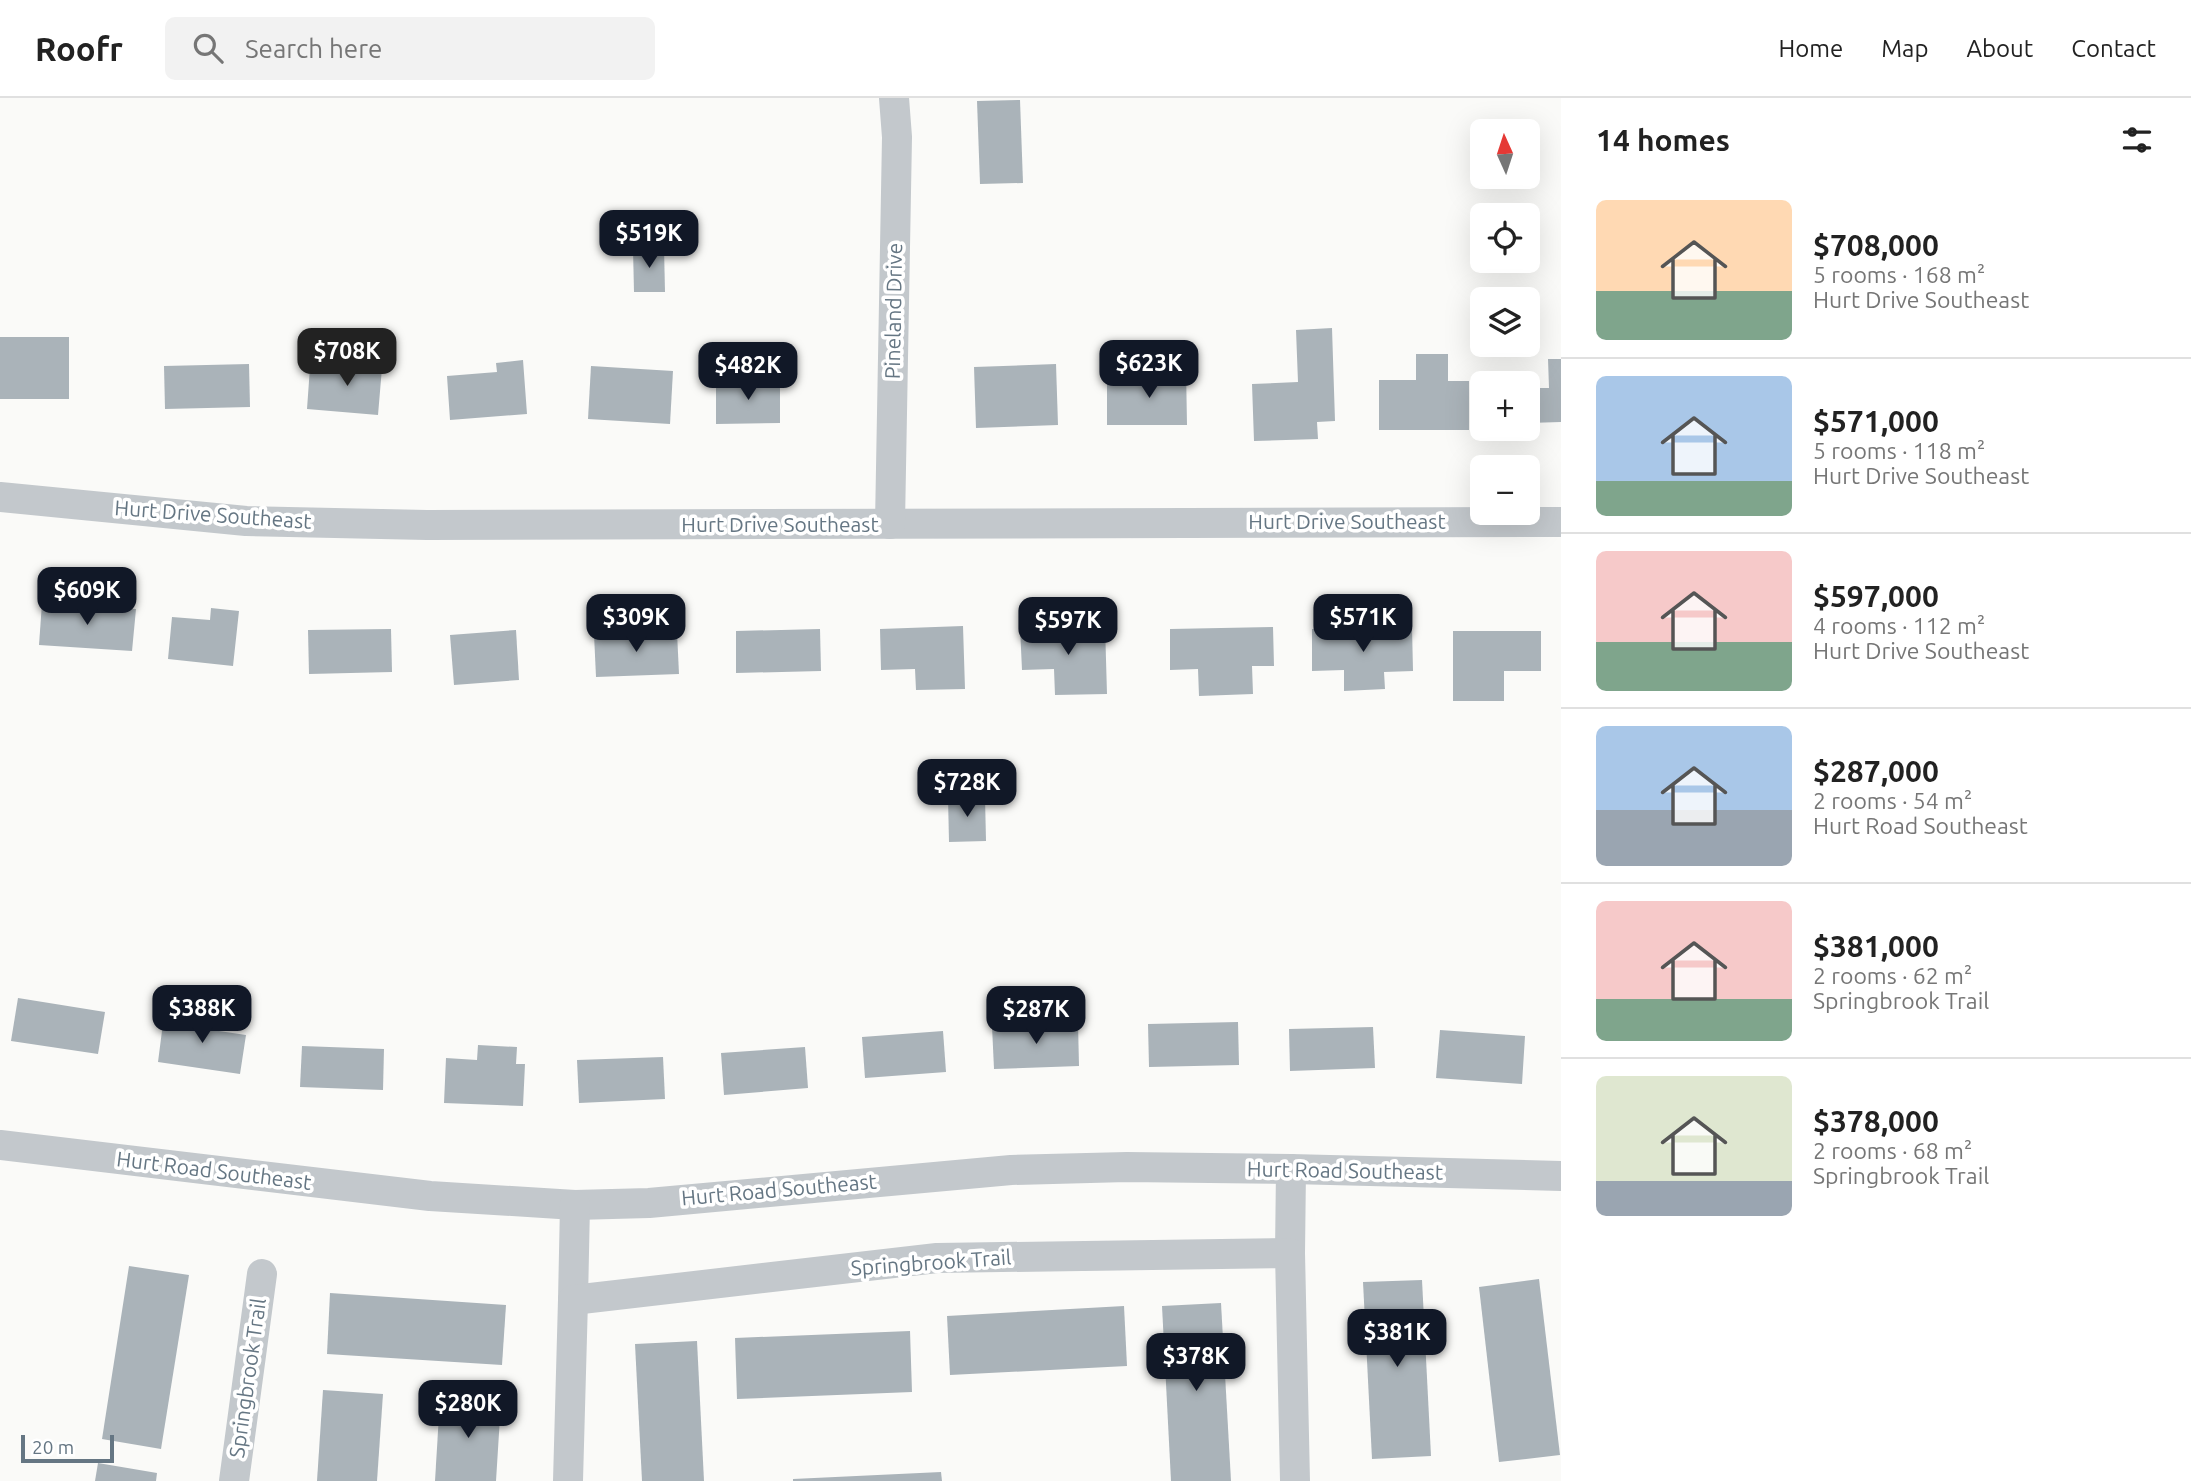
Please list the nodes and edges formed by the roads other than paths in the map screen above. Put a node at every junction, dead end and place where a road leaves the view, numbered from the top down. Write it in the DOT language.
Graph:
graph roads {
  1 [pos="894,98"];
  2 [pos="0,497"];
  3 [pos="1561,522"];
  4 [pos="890,524"];
  5 [pos="0,1145"];
  6 [pos="1291,1169"];
  7 [pos="1561,1176"];
  8 [pos="575,1205"];
  9 [pos="1290,1253"];
  10 [pos="262,1274"];
  11 [pos="573,1300"];
  12 [pos="234,1481"];
  13 [pos="568,1481"];
  14 [pos="1295,1481"];
  1 -- 4 [label="street, Pineland Drive"];
  2 -- 4 [label="street, Hurt Drive Southeast"];
  3 -- 4 [label="street, Hurt Drive Southeast"];
  5 -- 8 [label="street, Hurt Road Southeast"];
  6 -- 7 [label="street, Hurt Road Southeast"];
  6 -- 8 [label="street, Hurt Road Southeast"];
  6 -- 9 [label="street"];
  8 -- 11 [label="street"];
  9 -- 11 [label="street, Springbrook Trail"];
  9 -- 14 [label="street"];
  10 -- 12 [label="street, Springbrook Trail"];
  11 -- 13 [label="street"];
}
